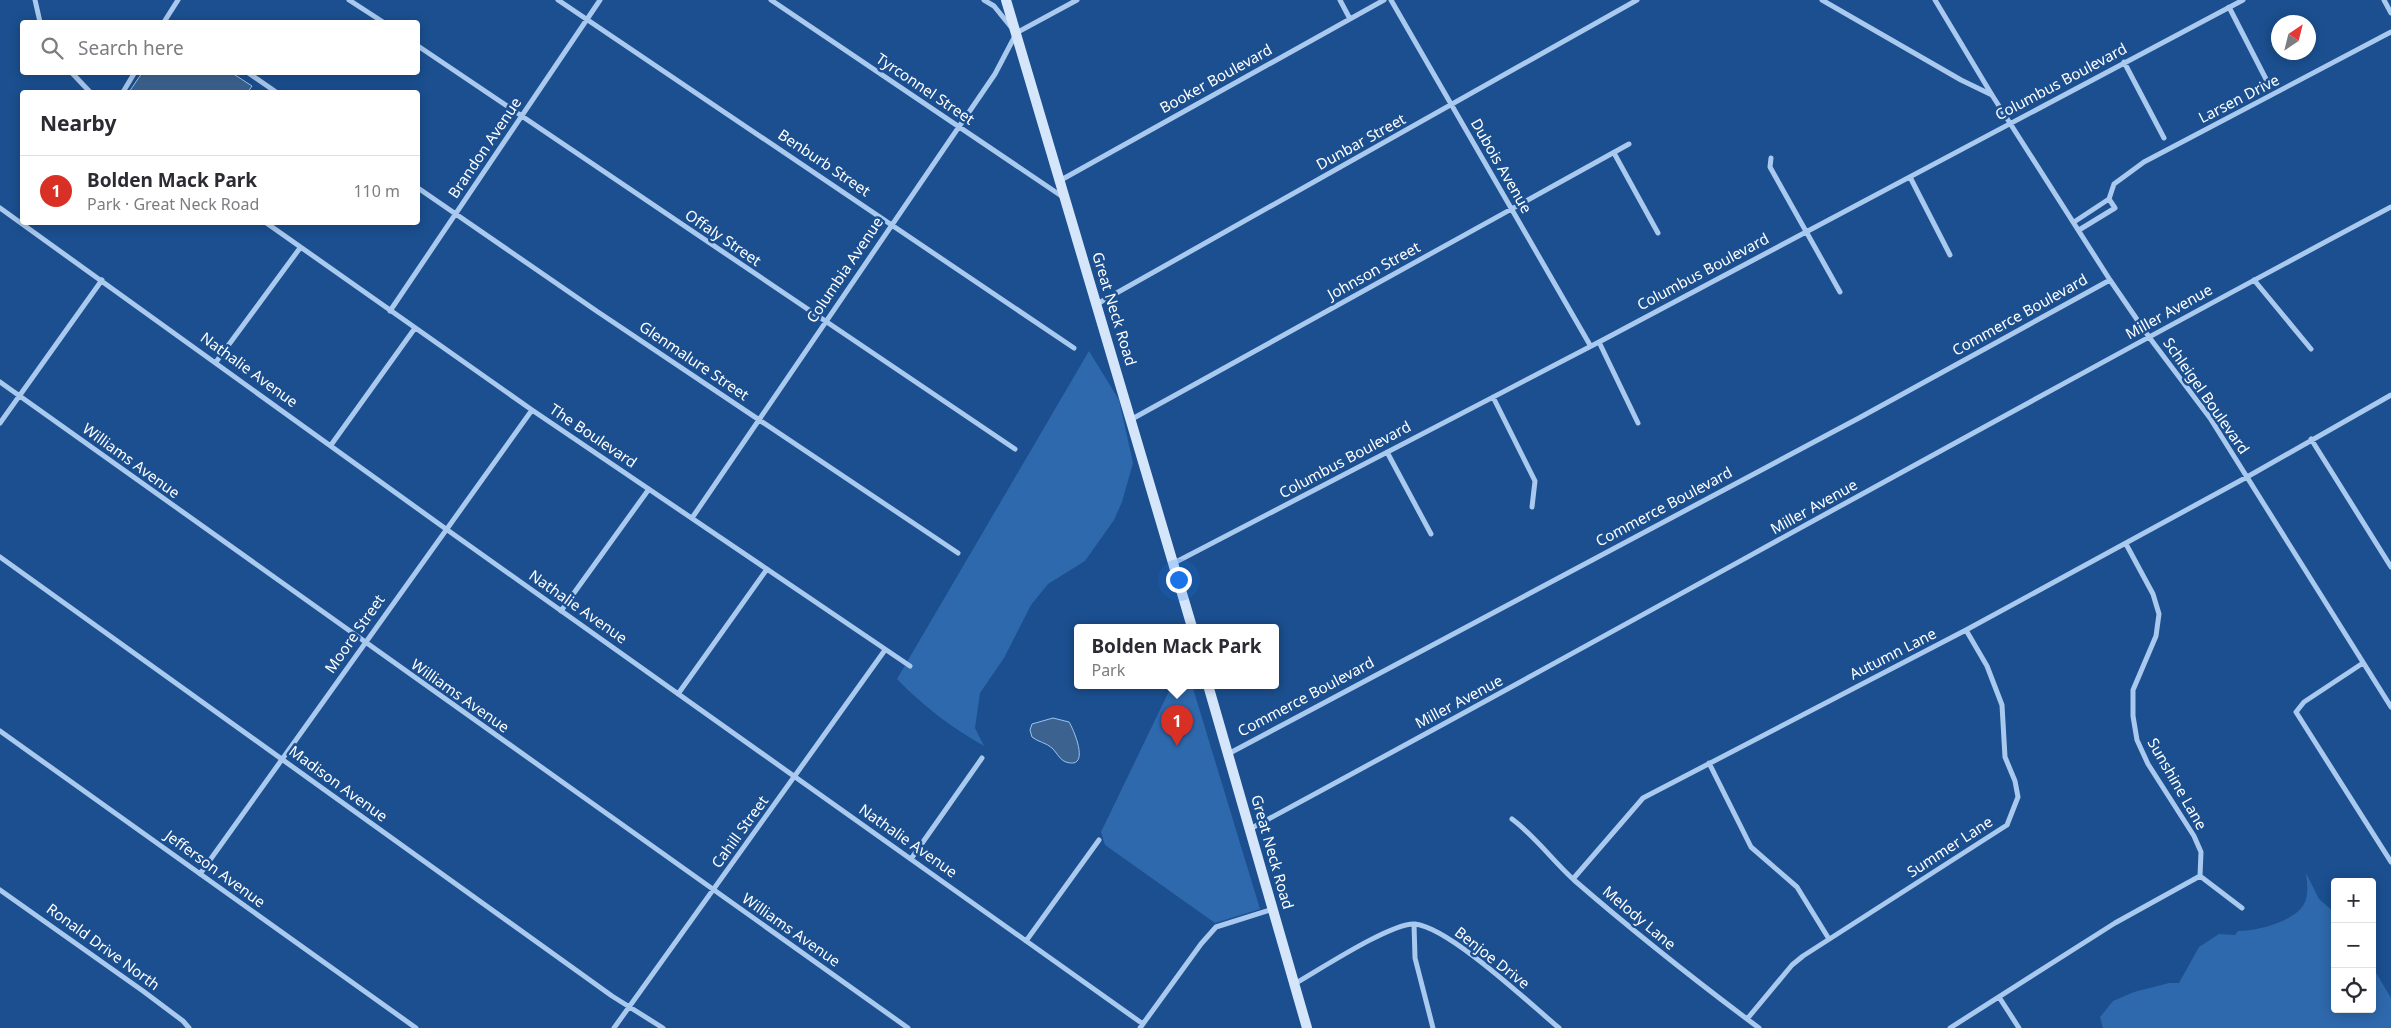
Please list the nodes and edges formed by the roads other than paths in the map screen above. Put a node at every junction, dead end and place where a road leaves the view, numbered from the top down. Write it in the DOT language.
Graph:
graph roads {
  1 [pos="35,0"];
  2 [pos="178,0"];
  3 [pos="349,0"];
  4 [pos="558,0"];
  5 [pos="600,0"];
  6 [pos="771,0"];
  7 [pos="984,0"];
  8 [pos="1006,0"];
  9 [pos="1077,0"];
  10 [pos="1340,0"];
  11 [pos="1384,0"];
  12 [pos="1391,0"];
  13 [pos="1637,0"];
  14 [pos="1822,0"];
  15 [pos="1935,0"];
  16 [pos="2243,0"];
  17 [pos="2384,0"];
  18 [pos="2229,7"];
  19 [pos="2391,13"];
  20 [pos="1350,19"];
  21 [pos="40,20"];
  22 [pos="166,20"];
  23 [pos="380,20"];
  24 [pos="587,20"];
  25 [pos="2391,32"];
  26 [pos="1016,34"];
  27 [pos="420,47"];
  28 [pos="2124,62"];
  29 [pos="74,75"];
  30 [pos="133,75"];
  31 [pos="251,75"];
  32 [pos="2268,83"];
  33 [pos="88,90"];
  34 [pos="124,90"];
  35 [pos="273,90"];
  36 [pos="1992,95"];
  37 [pos="1452,106"];
  38 [pos="522,116"];
  39 [pos="2011,122"];
  40 [pos="959,127"];
  41 [pos="2164,138"];
  42 [pos="1629,144"];
  43 [pos="1614,153"];
  44 [pos="1771,158"];
  45 [pos="1910,177"];
  46 [pos="1061,180"];
  47 [pos="420,189"];
  48 [pos="1065,199"];
  49 [pos="2109,199"];
  50 [pos="2391,207"];
  51 [pos="0,208"];
  52 [pos="1511,209"];
  53 [pos="456,214"];
  54 [pos="20,222"];
  55 [pos="2074,222"];
  56 [pos="892,223"];
  57 [pos="24,225"];
  58 [pos="269,225"];
  59 [pos="2079,230"];
  60 [pos="1807,232"];
  61 [pos="1658,233"];
  62 [pos="300,248"];
  63 [pos="1950,255"];
  64 [pos="102,280"];
  65 [pos="2110,280"];
  66 [pos="2254,280"];
  67 [pos="1840,292"];
  68 [pos="1097,304"];
  69 [pos="390,311"];
  70 [pos="825,323"];
  71 [pos="415,328"];
  72 [pos="2149,337"];
  73 [pos="1599,342"];
  74 [pos="1590,345"];
  75 [pos="1074,348"];
  76 [pos="2311,349"];
  77 [pos="216,362"];
  78 [pos="0,382"];
  79 [pos="2391,395"];
  80 [pos="19,396"];
  81 [pos="1493,397"];
  82 [pos="532,410"];
  83 [pos="1132,419"];
  84 [pos="759,420"];
  85 [pos="0,422"];
  86 [pos="1638,423"];
  87 [pos="2311,439"];
  88 [pos="331,445"];
  89 [pos="1015,450"];
  90 [pos="1387,452"];
  91 [pos="2247,477"];
  92 [pos="649,489"];
  93 [pos="1532,507"];
  94 [pos="692,518"];
  95 [pos="446,529"];
  96 [pos="1431,534"];
  97 [pos="2126,544"];
  98 [pos="958,553"];
  99 [pos="0,557"];
  100 [pos="1173,564"];
  101 [pos="2391,567"];
  102 [pos="767,569"];
  103 [pos="561,611"];
  104 [pos="1191,624"];
  105 [pos="1966,630"];
  106 [pos="364,643"];
  107 [pos="885,650"];
  108 [pos="2363,663"];
  109 [pos="910,666"];
  110 [pos="1209,689"];
  111 [pos="678,694"];
  112 [pos="2391,707"];
  113 [pos="0,731"];
  114 [pos="1228,754"];
  115 [pos="982,758"];
  116 [pos="282,759"];
  117 [pos="1709,763"];
  118 [pos="795,776"];
  119 [pos="1512,819"];
  120 [pos="1250,829"];
  121 [pos="1099,840"];
  122 [pos="911,859"];
  123 [pos="2391,862"];
  124 [pos="200,874"];
  125 [pos="2200,876"];
  126 [pos="1574,879"];
  127 [pos="0,890"];
  128 [pos="712,891"];
  129 [pos="2242,908"];
  130 [pos="1273,909"];
  131 [pos="1414,924"];
  132 [pos="1829,939"];
  133 [pos="1026,940"];
  134 [pos="1296,983"];
  135 [pos="2000,997"];
  136 [pos="630,1006"];
  137 [pos="1747,1019"];
  138 [pos="1141,1026"];
  139 [pos="189,1028"];
  140 [pos="416,1028"];
  141 [pos="614,1028"];
  142 [pos="663,1028"];
  143 [pos="908,1028"];
  144 [pos="1307,1028"];
  145 [pos="1433,1028"];
  146 [pos="1559,1028"];
  147 [pos="1759,1028"];
  148 [pos="1950,1028"];
  149 [pos="2019,1028"];
  1 -- 21 [label="street"];
  2 -- 22 [label="street"];
  3 -- 23 [label="street"];
  4 -- 24 [label="street, Benburb Street"];
  5 -- 24 [label="street, Brandon Avenue"];
  6 -- 40 [label="street, Tyrconnel Street"];
  7 -- 26 [label="street"];
  8 -- 26 [label="main road, Great Neck Road"];
  9 -- 26 [label="street"];
  10 -- 20 [label="street"];
  11 -- 20 [label="street, Booker Boulevard"];
  12 -- 37 [label="street, Dubois Avenue"];
  13 -- 37 [label="street, Dunbar Street"];
  14 -- 36 [label="street"];
  15 -- 36 [label="street, Schleigel Boulevard"];
  16 -- 18 [label="street, Columbus Boulevard"];
  17 -- 19 [label="street"];
  18 -- 28 [label="street, Columbus Boulevard"];
  18 -- 32 [label="street"];
  20 -- 46 [label="street, Booker Boulevard"];
  24 -- 38 [label="street, Brandon Avenue"];
  24 -- 56 [label="street, Benburb Street"];
  25 -- 49 [label="street, Larsen Drive"];
  26 -- 40 [label="street, Columbia Avenue"];
  26 -- 46 [label="main road, Great Neck Road"];
  27 -- 38 [label="street, Offaly Street"];
  28 -- 39 [label="street, Columbus Boulevard"];
  28 -- 41 [label="street"];
  29 -- 33 [label="street"];
  30 -- 34 [label="street"];
  31 -- 35 [label="street"];
  36 -- 39 [label="street, Schleigel Boulevard"];
  37 -- 52 [label="street, Dubois Avenue"];
  37 -- 68 [label="street, Dunbar Street"];
  38 -- 53 [label="street, Brandon Avenue"];
  38 -- 70 [label="street, Offaly Street"];
  39 -- 45 [label="street, Columbus Boulevard"];
  39 -- 55 [label="street, Schleigel Boulevard"];
  40 -- 48 [label="street, Tyrconnel Street"];
  40 -- 56 [label="street, Columbia Avenue"];
  42 -- 43 [label="street, Johnson Street"];
  43 -- 52 [label="street, Johnson Street"];
  43 -- 61 [label="street"];
  44 -- 60 [label="street"];
  45 -- 60 [label="street, Columbus Boulevard"];
  45 -- 63 [label="street"];
  46 -- 48 [label="main road, Great Neck Road"];
  47 -- 53 [label="street, Glenmalure Street"];
  48 -- 68 [label="main road, Great Neck Road"];
  49 -- 55 [label="street, Larsen Drive"];
  49 -- 59 [label="street, Larsen Drive"];
  50 -- 66 [label="street, Miller Avenue"];
  51 -- 54 [label="street, Nathalie Avenue"];
  52 -- 74 [label="street, Dubois Avenue"];
  52 -- 83 [label="street, Johnson Street"];
  53 -- 69 [label="street, Brandon Avenue"];
  53 -- 84 [label="street, Glenmalure Street"];
  55 -- 59 [label="street, Schleigel Boulevard"];
  56 -- 70 [label="street, Columbia Avenue"];
  56 -- 75 [label="street, Benburb Street"];
  57 -- 64 [label="street, Nathalie Avenue"];
  58 -- 62 [label="street, The Boulevard"];
  59 -- 65 [label="street, Schleigel Boulevard"];
  60 -- 67 [label="street"];
  60 -- 73 [label="street, Columbus Boulevard"];
  62 -- 69 [label="street, The Boulevard"];
  62 -- 77 [label="street"];
  64 -- 77 [label="street, Nathalie Avenue"];
  64 -- 80 [label="street"];
  65 -- 72 [label="street, Schleigel Boulevard"];
  65 -- 114 [label="street, Commerce Boulevard"];
  66 -- 72 [label="street, Miller Avenue"];
  66 -- 76 [label="street"];
  68 -- 83 [label="main road, Great Neck Road"];
  69 -- 71 [label="street, The Boulevard"];
  70 -- 84 [label="street, Columbia Avenue"];
  70 -- 89 [label="street, Offaly Street"];
  71 -- 82 [label="street, The Boulevard"];
  71 -- 88 [label="street"];
  72 -- 91 [label="street, Schleigel Boulevard"];
  72 -- 120 [label="street, Miller Avenue"];
  73 -- 74 [label="street, Columbus Boulevard"];
  73 -- 86 [label="street"];
  74 -- 81 [label="street, Columbus Boulevard"];
  77 -- 88 [label="street, Nathalie Avenue"];
  78 -- 80 [label="street, Williams Avenue"];
  79 -- 87 [label="street, Autumn Lane"];
  80 -- 85 [label="street"];
  80 -- 106 [label="street, Williams Avenue"];
  81 -- 90 [label="street, Columbus Boulevard"];
  81 -- 93 [label="street"];
  82 -- 92 [label="street, The Boulevard"];
  82 -- 95 [label="street, Moore Street"];
  83 -- 100 [label="main road, Great Neck Road"];
  84 -- 94 [label="street, Columbia Avenue"];
  84 -- 98 [label="street, Glenmalure Street"];
  87 -- 91 [label="street, Autumn Lane"];
  87 -- 101 [label="street"];
  88 -- 95 [label="street, Nathalie Avenue"];
  90 -- 96 [label="street"];
  90 -- 100 [label="street, Columbus Boulevard"];
  91 -- 97 [label="street, Autumn Lane"];
  91 -- 108 [label="street, Schleigel Boulevard"];
  92 -- 94 [label="street, The Boulevard"];
  92 -- 103 [label="street"];
  94 -- 102 [label="street, The Boulevard"];
  95 -- 103 [label="street, Nathalie Avenue"];
  95 -- 106 [label="street, Moore Street"];
  97 -- 105 [label="street, Autumn Lane"];
  97 -- 125 [label="street, Sunshine Lane"];
  99 -- 116 [label="street, Madison Avenue"];
  100 -- 104 [label="main road, Great Neck Road"];
  102 -- 107 [label="street, The Boulevard"];
  102 -- 111 [label="street"];
  103 -- 111 [label="street, Nathalie Avenue"];
  105 -- 117 [label="street, Autumn Lane"];
  105 -- 132 [label="street, Summer Lane"];
  106 -- 116 [label="street, Moore Street"];
  106 -- 128 [label="street, Williams Avenue"];
  107 -- 109 [label="street, The Boulevard"];
  107 -- 118 [label="street, Cahill Street"];
  108 -- 112 [label="street, Schleigel Boulevard"];
  108 -- 123 [label="street"];
  110 -- 114 [label="main road, Great Neck Road"];
  111 -- 118 [label="street, Nathalie Avenue"];
  113 -- 124 [label="street, Jefferson Avenue"];
  114 -- 120 [label="main road, Great Neck Road"];
  115 -- 122 [label="street"];
  116 -- 124 [label="street, Moore Street"];
  116 -- 136 [label="street, Madison Avenue"];
  117 -- 126 [label="street, Autumn Lane"];
  117 -- 132 [label="street"];
  118 -- 122 [label="street, Nathalie Avenue"];
  118 -- 128 [label="street, Cahill Street"];
  119 -- 126 [label="street, Melody Lane"];
  120 -- 130 [label="main road, Great Neck Road"];
  121 -- 133 [label="street"];
  122 -- 133 [label="street, Nathalie Avenue"];
  124 -- 140 [label="street, Jefferson Avenue"];
  125 -- 129 [label="street"];
  125 -- 135 [label="street"];
  126 -- 137 [label="street, Melody Lane"];
  127 -- 139 [label="street, Ronald Drive North"];
  128 -- 136 [label="street, Cahill Street"];
  128 -- 143 [label="street, Williams Avenue"];
  130 -- 134 [label="main road, Great Neck Road"];
  130 -- 138 [label="street"];
  131 -- 134 [label="street"];
  131 -- 145 [label="street"];
  131 -- 146 [label="street, Benjoe Drive"];
  132 -- 137 [label="street, Summer Lane"];
  133 -- 138 [label="street, Nathalie Avenue"];
  134 -- 144 [label="main road, Great Neck Road"];
  135 -- 148 [label="street"];
  135 -- 149 [label="street"];
  136 -- 141 [label="street, Cahill Street"];
  136 -- 142 [label="street, Madison Avenue"];
  137 -- 147 [label="street, Melody Lane"];
}
